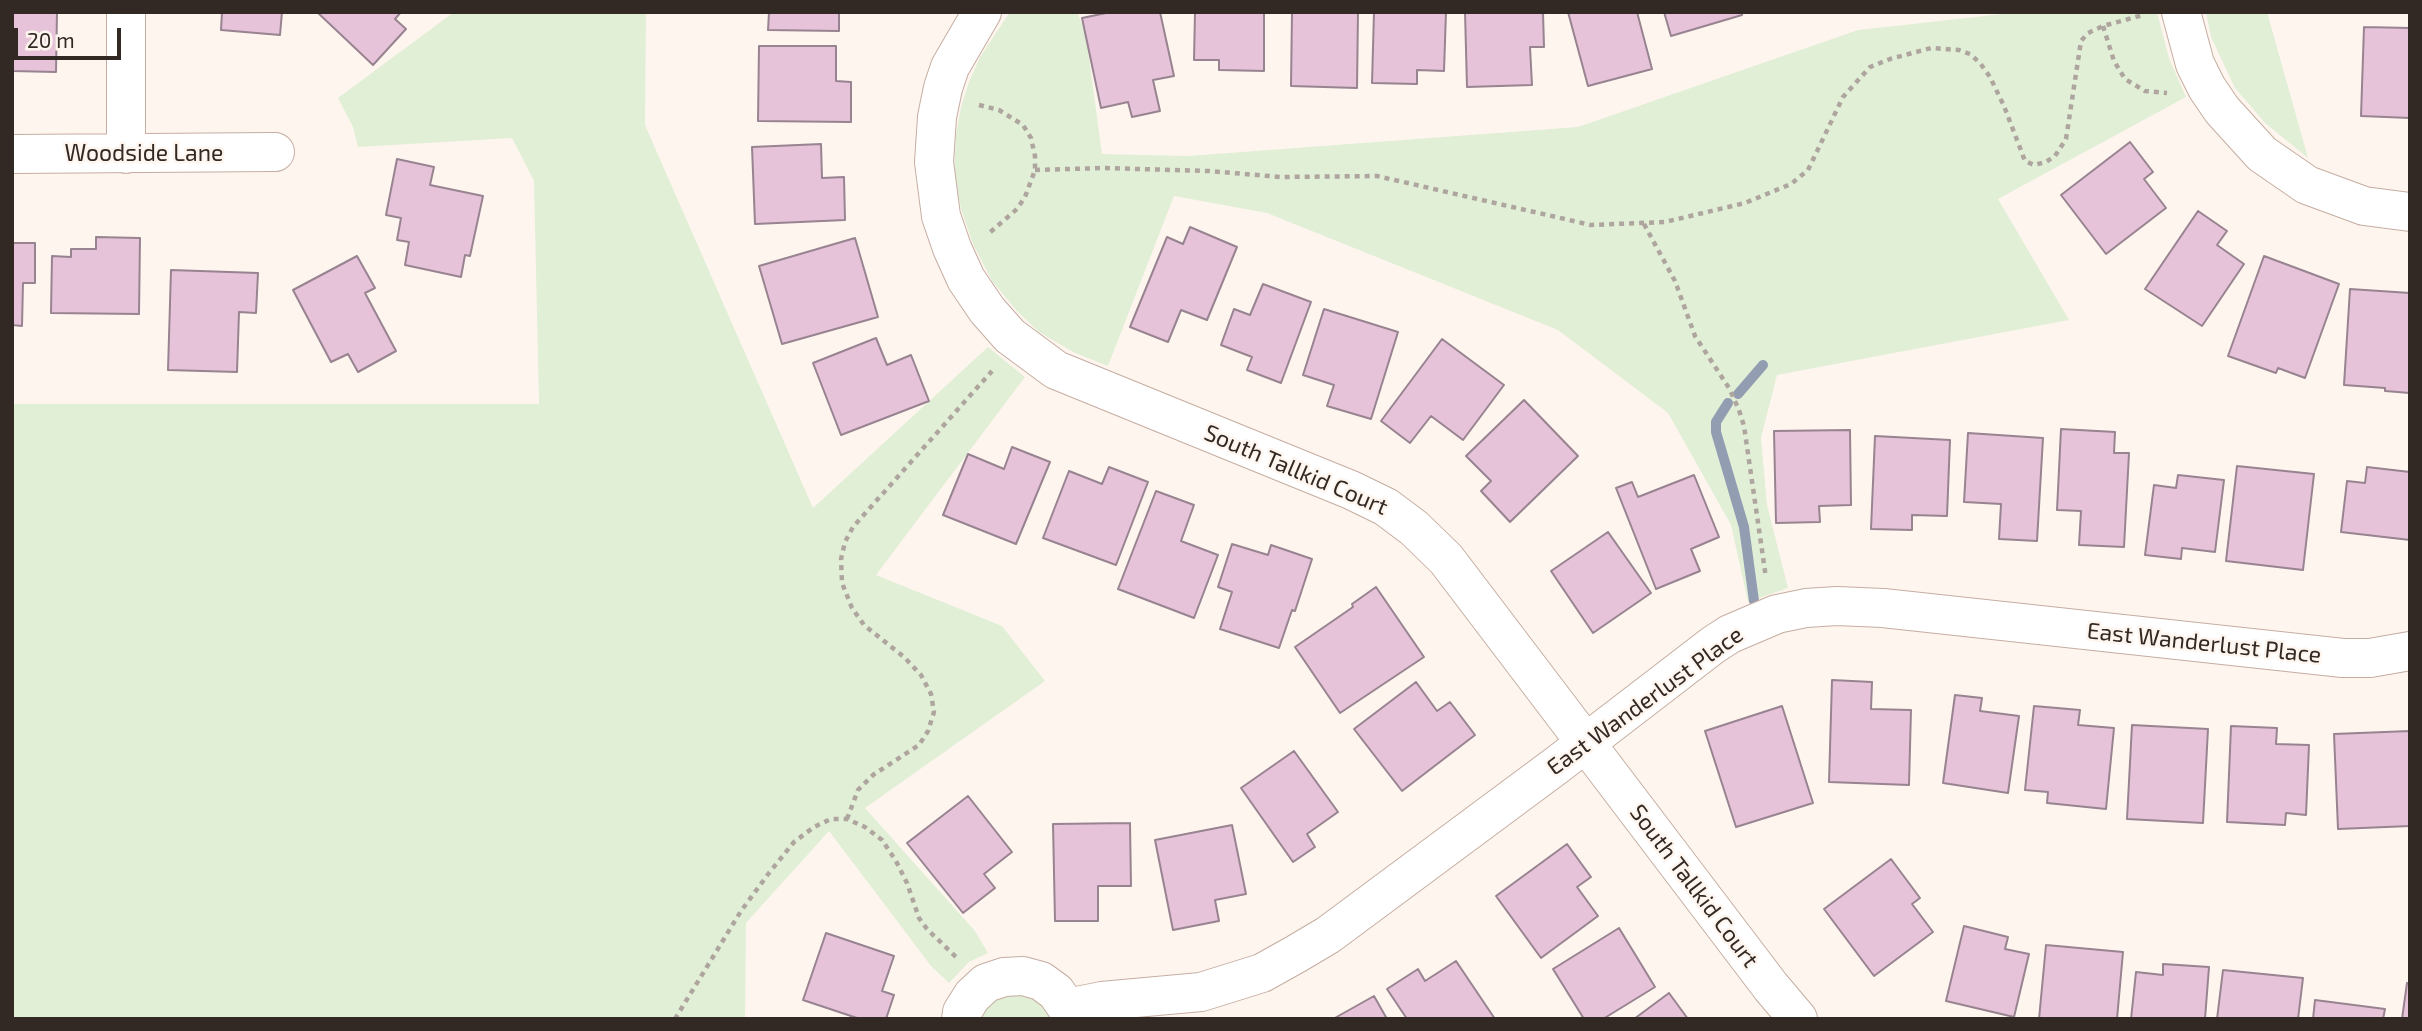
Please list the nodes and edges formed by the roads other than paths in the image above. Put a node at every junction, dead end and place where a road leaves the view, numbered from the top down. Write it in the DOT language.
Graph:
graph roads {
  1 [pos="126,12"];
  2 [pos="982,12"];
  3 [pos="2181,12"];
  4 [pos="275,152"];
  5 [pos="12,154"];
  6 [pos="126,154"];
  7 [pos="2410,212"];
  8 [pos="2410,651"];
  9 [pos="1585,743"];
  10 [pos="1069,1013"];
  11 [pos="961,1019"];
  12 [pos="1798,1019"];
  1 -- 6 [label="street"];
  2 -- 9 [label="street, South Tallkid Court"];
  3 -- 7 [label="street"];
  4 -- 6 [label="street, Woodside Lane"];
  5 -- 6 [label="street, Woodside Lane"];
  8 -- 9 [label="street, East Wanderlust Place"];
  9 -- 10 [label="street, East Wanderlust Place"];
  9 -- 12 [label="street, South Tallkid Court"];
  10 -- 11 [label="street, East Wanderlust Place"];
}
